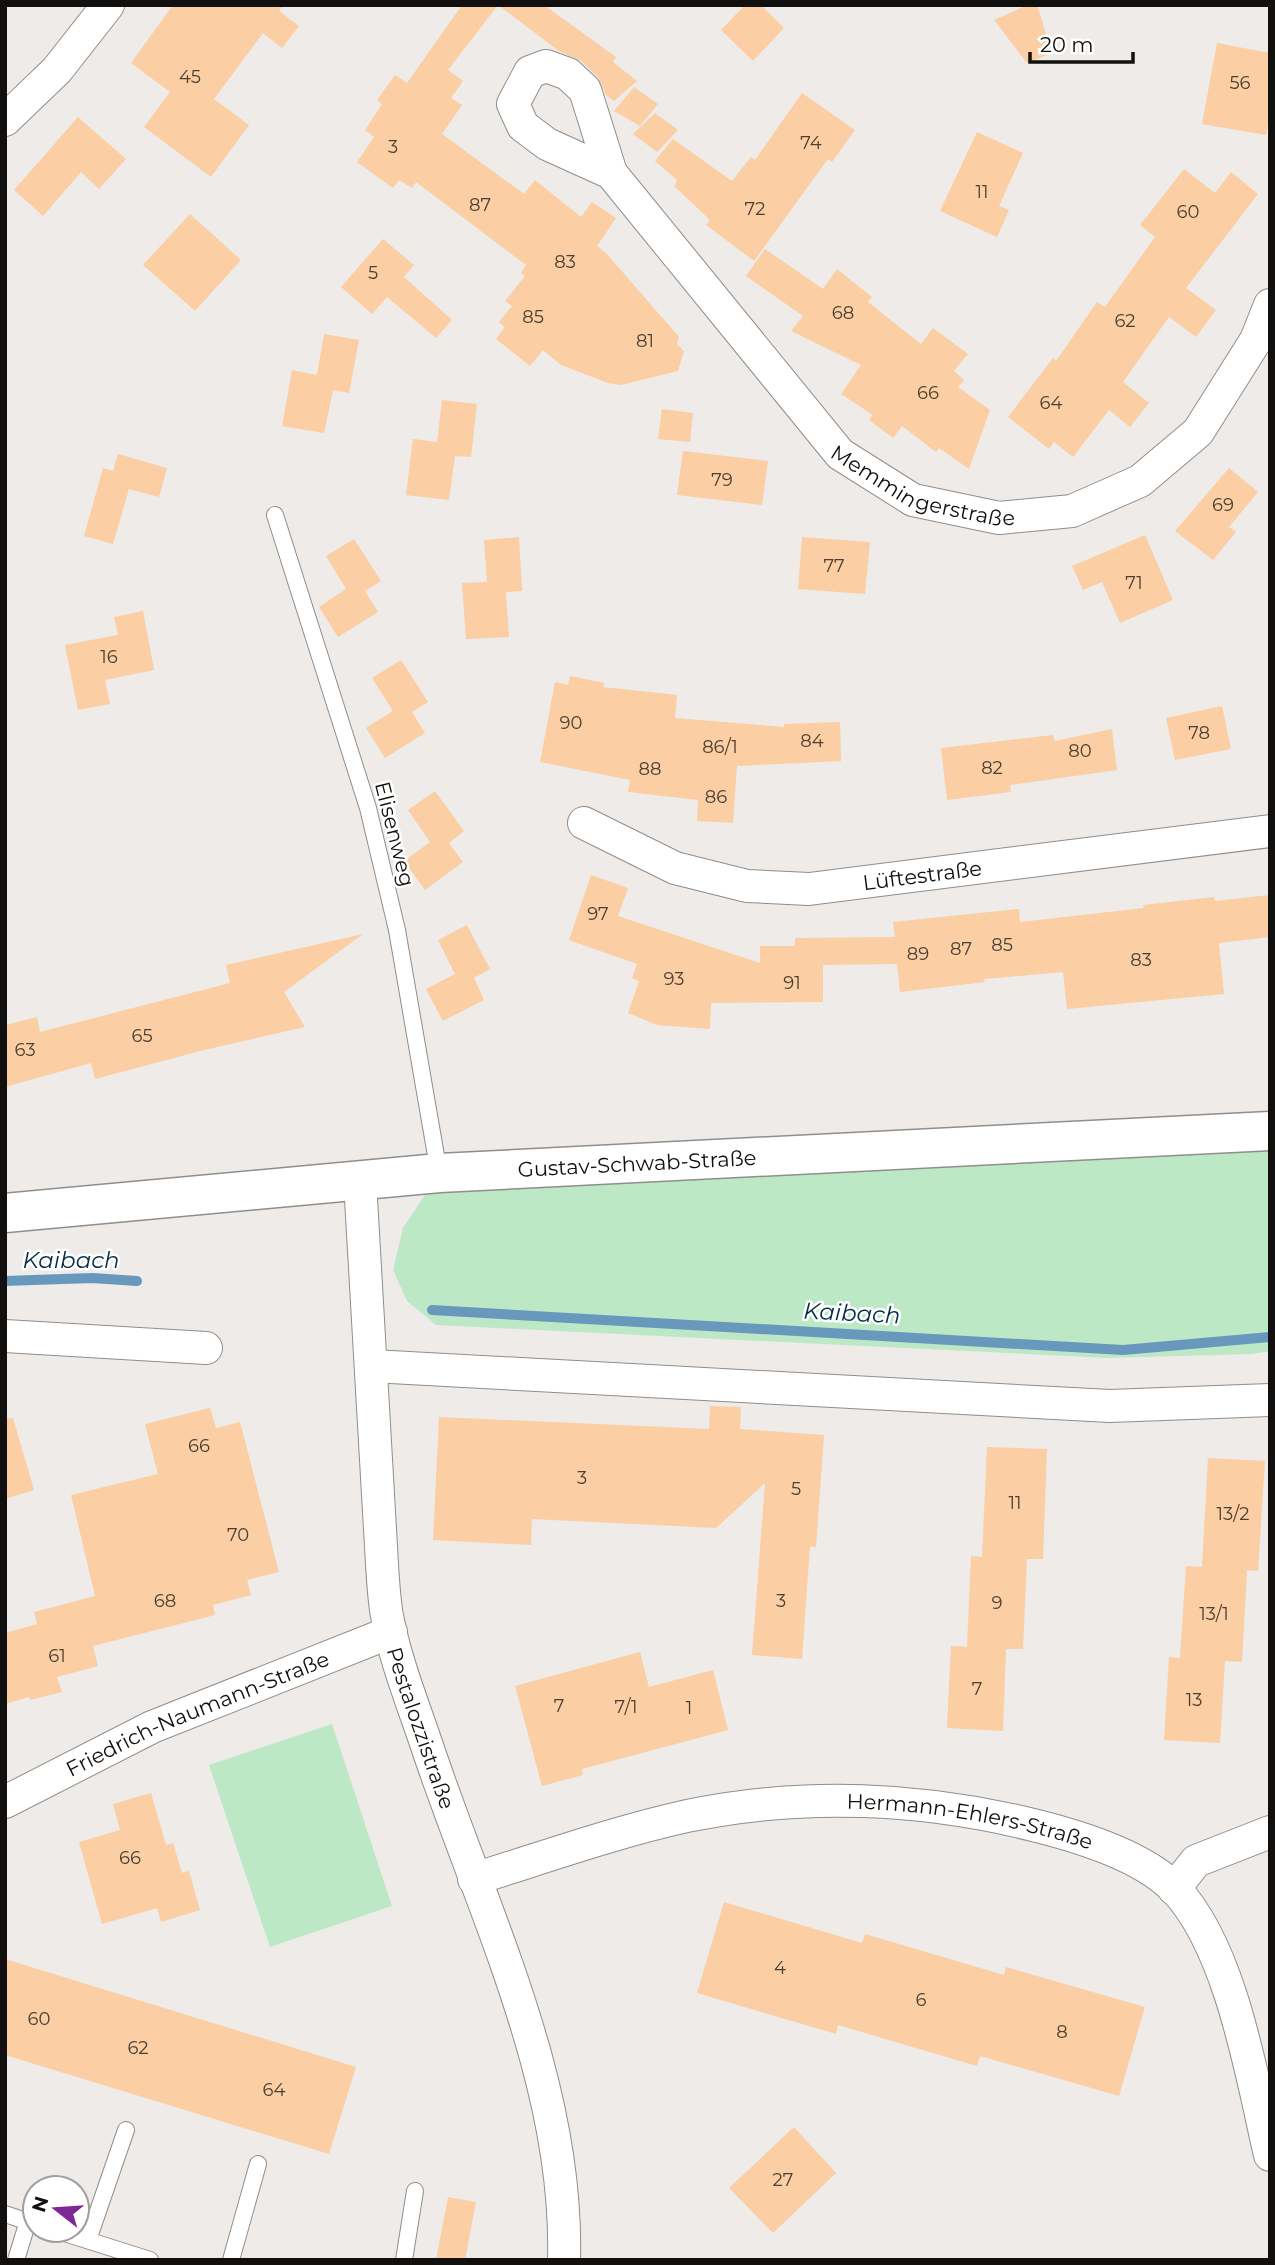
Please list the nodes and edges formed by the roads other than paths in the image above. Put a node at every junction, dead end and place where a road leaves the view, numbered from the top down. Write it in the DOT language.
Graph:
graph roads {
  1 [pos="108,5"];
  2 [pos="5,120"];
  3 [pos="611,173"];
  4 [pos="1270,305"];
  5 [pos="275,515"];
  6 [pos="584,823"];
  7 [pos="1270,831"];
  8 [pos="1270,1130"];
  9 [pos="439,1172"];
  10 [pos="360,1181"];
  11 [pos="5,1213"];
  12 [pos="5,1336"];
  13 [pos="206,1348"];
  14 [pos="372,1366"];
  15 [pos="1270,1400"];
  16 [pos="391,1632"];
  17 [pos="5,1802"];
  18 [pos="1270,1832"];
  19 [pos="474,1879"];
  20 [pos="1174,1889"];
  21 [pos="126,2130"];
  22 [pos="1270,2155"];
  23 [pos="258,2164"];
  24 [pos="415,2191"];
  25 [pos="91,2234"];
  26 [pos="91,2241"];
  27 [pos="150,2260"];
  28 [pos="230,2260"];
  29 [pos="404,2260"];
  30 [pos="564,2260"];
  1 -- 2 [label="street"];
  3 -- 4 [label="street, Memmingerstraße"];
  5 -- 9 [label="lane, Elisenweg"];
  6 -- 7 [label="street, Lüftestraße"];
  8 -- 9 [label="street, Gustav-Schwab-Straße"];
  9 -- 10 [label="street, Gustav-Schwab-Straße"];
  10 -- 11 [label="street, Gustav-Schwab-Straße"];
  10 -- 14 [label="street, Pestalozzistraße"];
  12 -- 13 [label="street"];
  14 -- 15 [label="street"];
  14 -- 16 [label="street, Pestalozzistraße"];
  16 -- 17 [label="street, Friedrich-Naumann-Straße"];
  16 -- 19 [label="street, Pestalozzistraße"];
  18 -- 20 [label="street"];
  19 -- 20 [label="street, Hermann-Ehlers-Straße"];
  19 -- 30 [label="street, Pestalozzistraße"];
  20 -- 22 [label="street, Hermann-Ehlers-Straße"];
  21 -- 25 [label="lane"];
  23 -- 28 [label="lane"];
  24 -- 29 [label="lane"];
  26 -- 27 [label="lane"];
}
